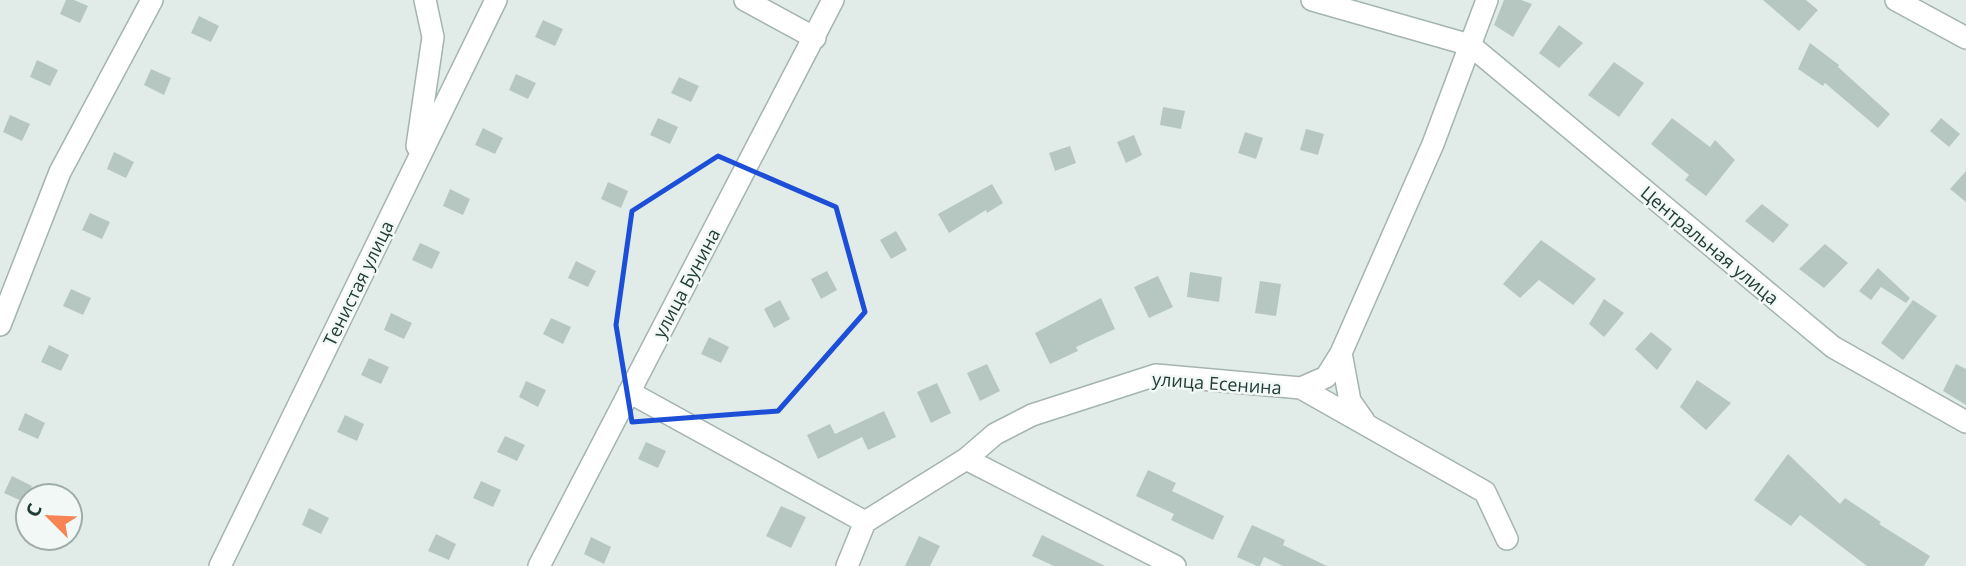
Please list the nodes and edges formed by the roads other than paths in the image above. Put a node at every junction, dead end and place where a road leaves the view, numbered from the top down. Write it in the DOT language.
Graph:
graph roads {
  1 [pos="152,0"];
  2 [pos="425,0"];
  3 [pos="496,0"];
  4 [pos="745,0"];
  5 [pos="833,0"];
  6 [pos="1312,0"];
  7 [pos="1487,0"];
  8 [pos="1896,0"];
  9 [pos="815,38"];
  10 [pos="1966,38"];
  11 [pos="1470,45"];
  12 [pos="414,167"];
  13 [pos="0,325"];
  14 [pos="1341,353"];
  15 [pos="1301,388"];
  16 [pos="629,392"];
  17 [pos="1966,422"];
  18 [pos="1370,428"];
  19 [pos="966,459"];
  20 [pos="865,522"];
  21 [pos="1507,539"];
  22 [pos="220,566"];
  23 [pos="539,566"];
  24 [pos="847,566"];
  25 [pos="1175,566"];
  1 -- 13 [label="street"];
  2 -- 12 [label="street"];
  3 -- 12 [label="street, Тенистая улица"];
  4 -- 9 [label="street"];
  5 -- 9 [label="street, улица Бунина"];
  6 -- 11 [label="street"];
  7 -- 11 [label="street, улица Есенина"];
  8 -- 10 [label="street"];
  9 -- 16 [label="street, улица Бунина"];
  11 -- 14 [label="street, улица Есенина"];
  11 -- 17 [label="street, Центральная улица"];
  12 -- 22 [label="street, Тенистая улица"];
  14 -- 15 [label="street, улица Есенина"];
  14 -- 18 [label="street"];
  15 -- 18 [label="street"];
  15 -- 19 [label="street, улица Есенина"];
  16 -- 20 [label="street"];
  16 -- 23 [label="street, улица Бунина"];
  18 -- 21 [label="street"];
  19 -- 20 [label="street, улица Есенина"];
  19 -- 25 [label="street"];
  20 -- 24 [label="street"];
}
